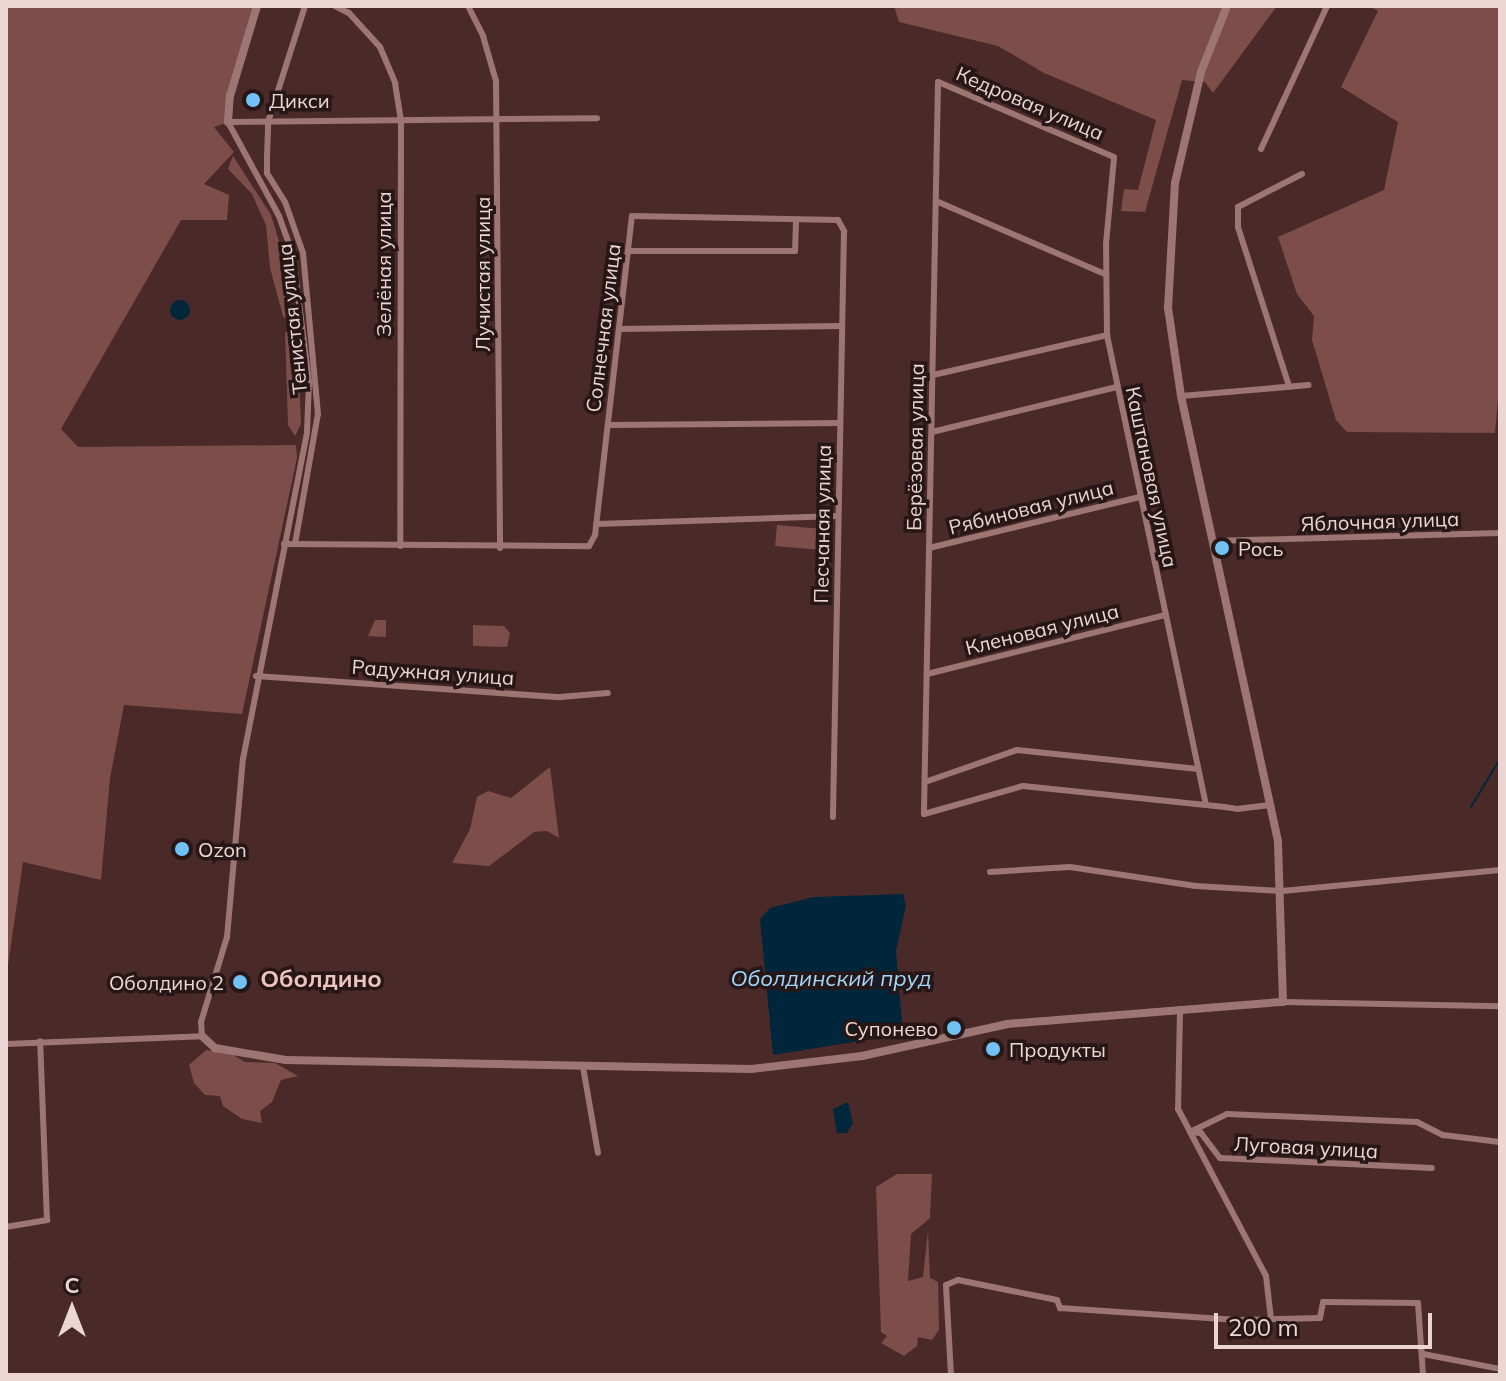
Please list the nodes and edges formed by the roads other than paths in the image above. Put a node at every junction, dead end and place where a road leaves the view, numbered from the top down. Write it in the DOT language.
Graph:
graph roads {
  1 [pos="257,6"];
  2 [pos="305,6"];
  3 [pos="335,6"];
  4 [pos="468,6"];
  5 [pos="1227,6"];
  6 [pos="1327,6"];
  7 [pos="938,82"];
  8 [pos="497,118"];
  9 [pos="597,118"];
  10 [pos="401,120"];
  11 [pos="228,122"];
  12 [pos="268,122"];
  13 [pos="1261,149"];
  14 [pos="1108,153"];
  15 [pos="1302,174"];
  16 [pos="936,201"];
  17 [pos="796,220"];
  18 [pos="844,231"];
  19 [pos="628,251"];
  20 [pos="1105,274"];
  21 [pos="842,326"];
  22 [pos="619,329"];
  23 [pos="1107,335"];
  24 [pos="933,375"];
  25 [pos="1309,385"];
  26 [pos="1289,386"];
  27 [pos="1116,387"];
  28 [pos="1181,396"];
  29 [pos="840,423"];
  30 [pos="608,425"];
  31 [pos="932,432"];
  32 [pos="1140,497"];
  33 [pos="838,516"];
  34 [pos="597,524"];
  35 [pos="1500,533"];
  36 [pos="1213,541"];
  37 [pos="284,544"];
  38 [pos="295,544"];
  39 [pos="400,546"];
  40 [pos="500,548"];
  41 [pos="929,548"];
  42 [pos="1165,615"];
  43 [pos="927,674"];
  44 [pos="256,676"];
  45 [pos="608,693"];
  46 [pos="1198,769"];
  47 [pos="925,782"];
  48 [pos="1206,805"];
  49 [pos="1270,805"];
  50 [pos="833,817"];
  51 [pos="1500,870"];
  52 [pos="990,872"];
  53 [pos="1282,891"];
  54 [pos="1283,1002"];
  55 [pos="1500,1006"];
  56 [pos="1180,1009"];
  57 [pos="202,1036"];
  58 [pos="40,1041"];
  59 [pos="6,1044"];
  60 [pos="583,1067"];
  61 [pos="1190,1132"];
  62 [pos="1500,1142"];
  63 [pos="598,1153"];
  64 [pos="1432,1168"];
  65 [pos="6,1227"];
  66 [pos="1271,1319"];
  67 [pos="1423,1354"];
  68 [pos="1500,1369"];
  69 [pos="951,1375"];
  70 [pos="1423,1375"];
  1 -- 11 [label="street"];
  2 -- 12 [label="street, Тенистая улица"];
  3 -- 10 [label="street, Зелёная улица"];
  4 -- 8 [label="street, Лучистая улица"];
  5 -- 28 [label="street"];
  6 -- 13 [label="street"];
  7 -- 14 [label="street, Кедровая улица"];
  7 -- 16 [label="street, Берёзовая улица"];
  8 -- 9 [label="street"];
  8 -- 10 [label="street"];
  8 -- 40 [label="street, Лучистая улица"];
  10 -- 12 [label="street"];
  10 -- 39 [label="street, Зелёная улица"];
  11 -- 12 [label="street"];
  11 -- 37 [label="street"];
  12 -- 38 [label="street, Тенистая улица"];
  14 -- 20 [label="street, Каштановая улица"];
  15 -- 26 [label="street"];
  16 -- 20 [label="street"];
  16 -- 24 [label="street, Берёзовая улица"];
  17 -- 18 [label="street, Солнечная улица"];
  17 -- 19 [label="street"];
  17 -- 19 [label="street, Солнечная улица"];
  18 -- 21 [label="street, Песчаная улица"];
  19 -- 22 [label="street, Солнечная улица"];
  20 -- 23 [label="street, Каштановая улица"];
  21 -- 22 [label="street"];
  21 -- 29 [label="street, Песчаная улица"];
  22 -- 30 [label="street, Солнечная улица"];
  23 -- 24 [label="street"];
  23 -- 27 [label="street, Каштановая улица"];
  24 -- 31 [label="street, Берёзовая улица"];
  25 -- 26 [label="street"];
  26 -- 28 [label="street"];
  27 -- 31 [label="street"];
  27 -- 32 [label="street, Каштановая улица"];
  28 -- 36 [label="street"];
  29 -- 30 [label="street"];
  29 -- 33 [label="street, Песчаная улица"];
  30 -- 34 [label="street, Солнечная улица"];
  31 -- 41 [label="street, Берёзовая улица"];
  32 -- 41 [label="street, Рябиновая улица"];
  32 -- 42 [label="street, Каштановая улица"];
  33 -- 34 [label="street"];
  33 -- 50 [label="street, Песчаная улица"];
  34 -- 40 [label="street"];
  35 -- 36 [label="street, Яблочная улица"];
  36 -- 49 [label="street"];
  37 -- 38 [label="street"];
  37 -- 44 [label="street"];
  38 -- 39 [label="street"];
  39 -- 40 [label="street"];
  41 -- 43 [label="street, Берёзовая улица"];
  42 -- 43 [label="street, Кленовая улица"];
  42 -- 46 [label="street, Каштановая улица"];
  43 -- 47 [label="street, Берёзовая улица"];
  44 -- 45 [label="street, Радужная улица"];
  44 -- 57 [label="street"];
  46 -- 47 [label="street"];
  46 -- 48 [label="street, Каштановая улица"];
  47 -- 48 [label="street, Берёзовая улица"];
  48 -- 49 [label="street"];
  49 -- 53 [label="street"];
  51 -- 53 [label="street"];
  52 -- 53 [label="street"];
  53 -- 54 [label="street"];
  54 -- 55 [label="street"];
  54 -- 56 [label="street"];
  56 -- 60 [label="street"];
  56 -- 61 [label="street"];
  57 -- 58 [label="street"];
  57 -- 60 [label="street"];
  58 -- 59 [label="street"];
  58 -- 65 [label="street"];
  60 -- 63 [label="street"];
  61 -- 62 [label="street"];
  61 -- 64 [label="street, Луговая улица"];
  61 -- 66 [label="street"];
  66 -- 67 [label="street"];
  66 -- 69 [label="street"];
  67 -- 68 [label="street"];
  67 -- 70 [label="street"];
}
